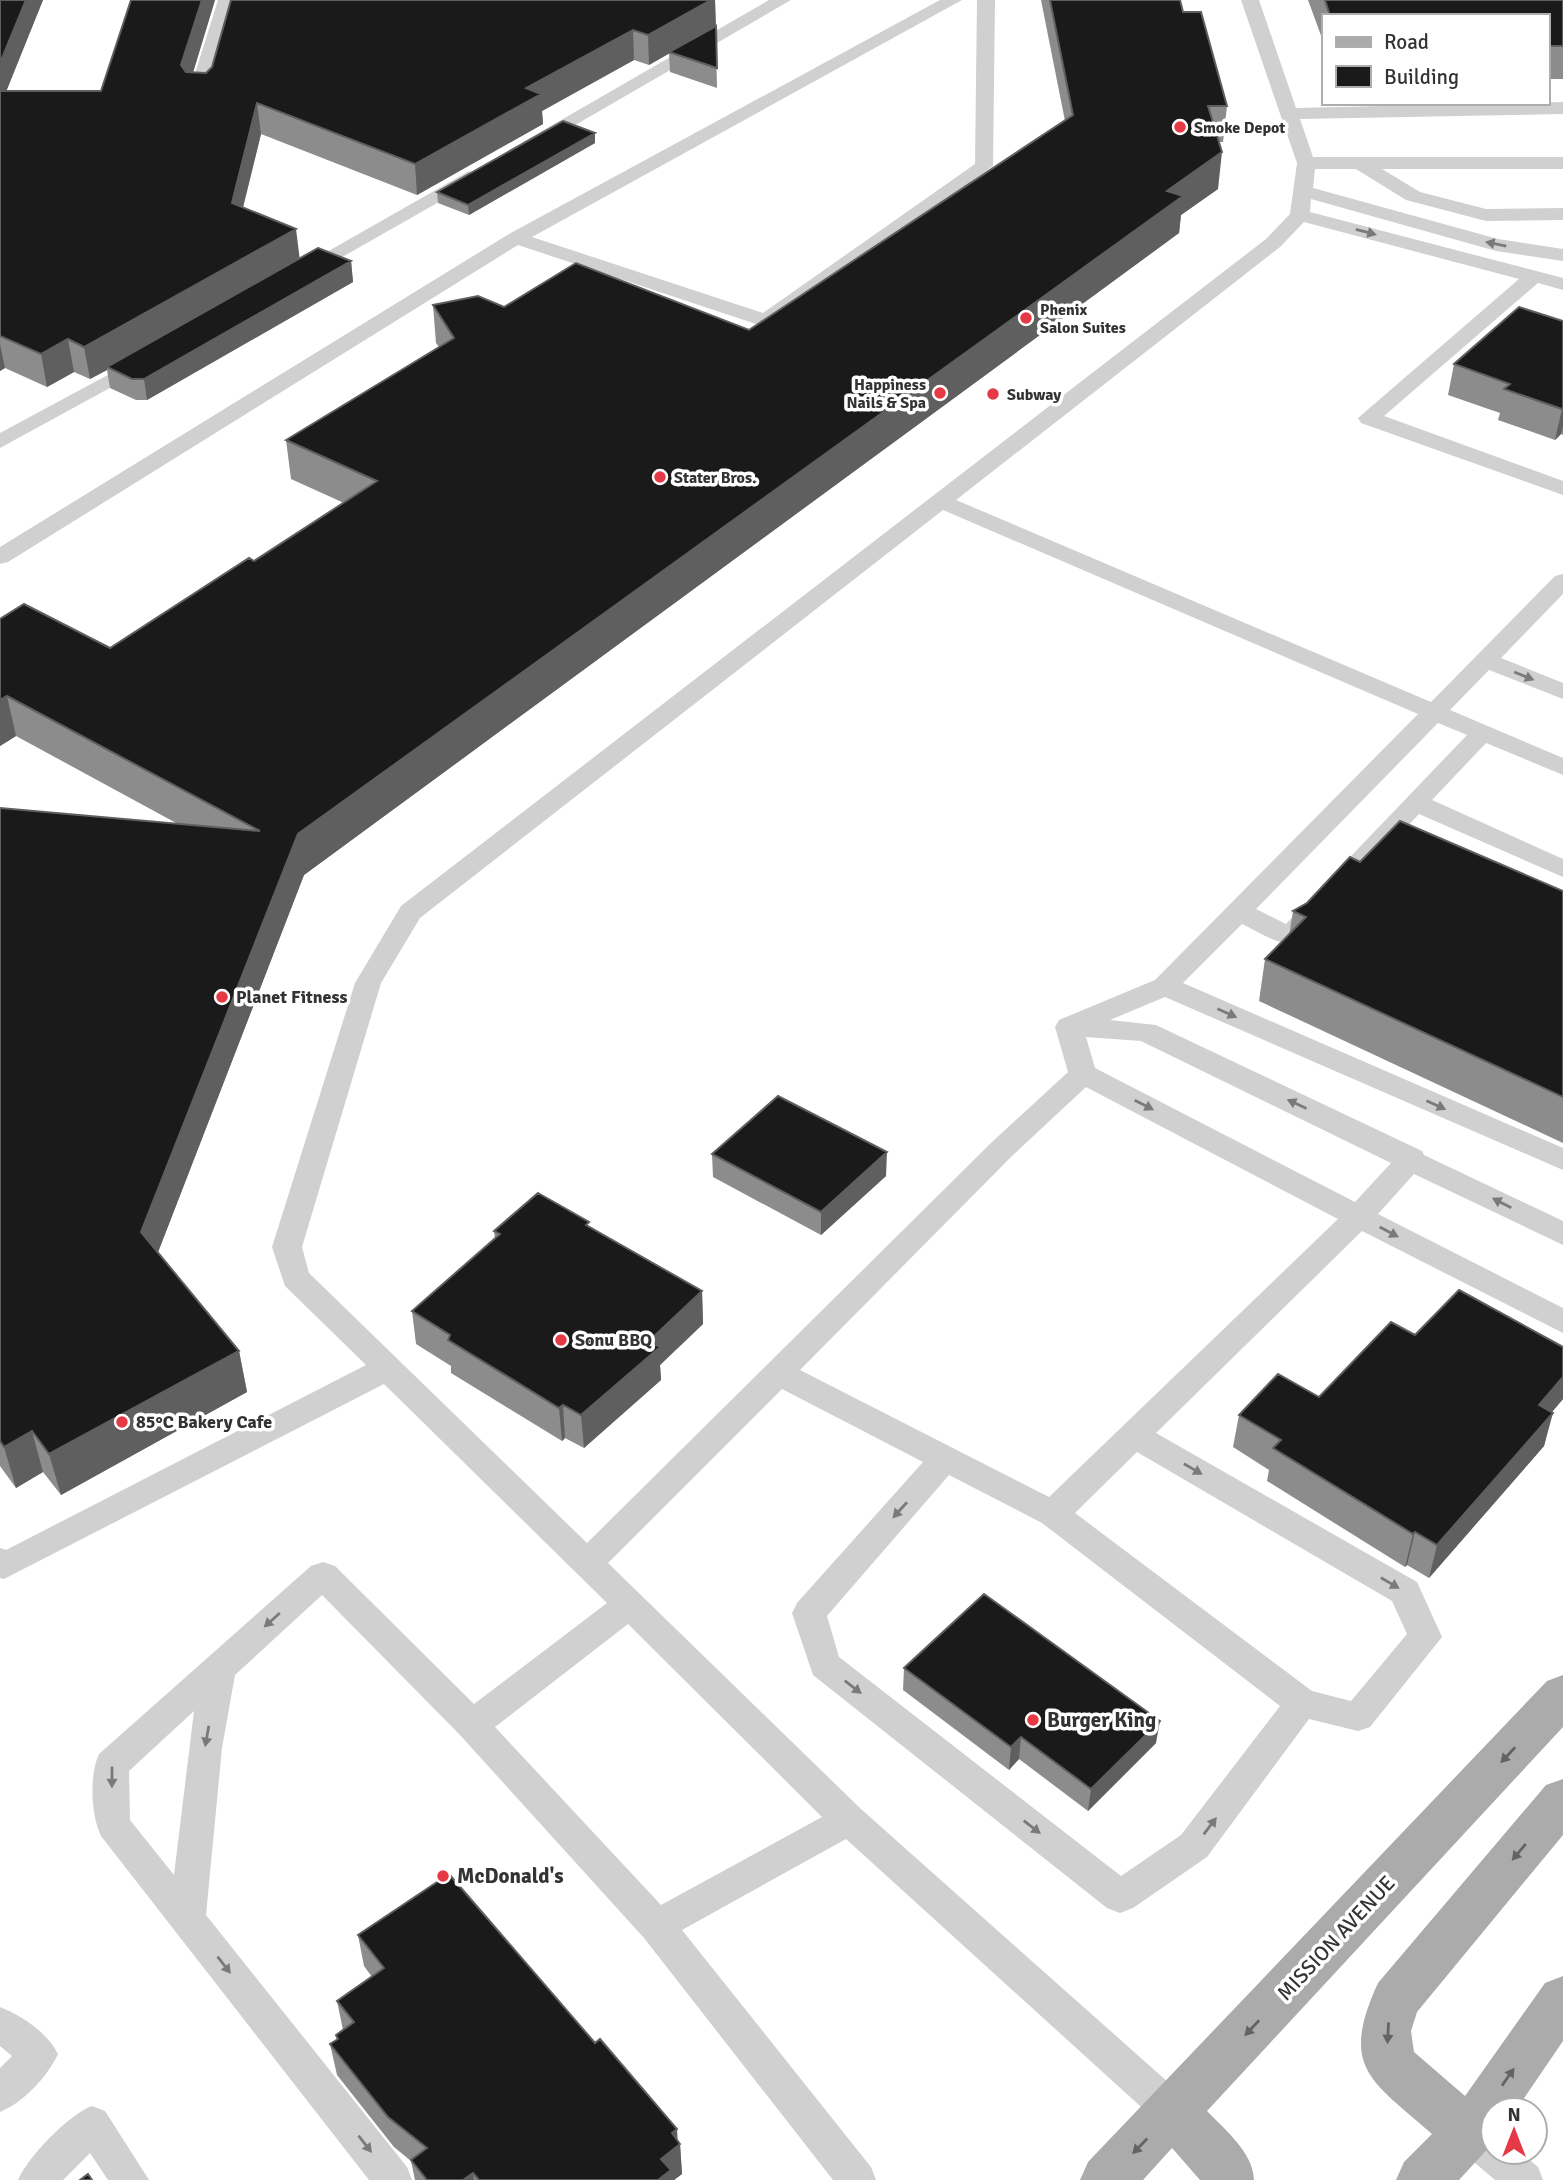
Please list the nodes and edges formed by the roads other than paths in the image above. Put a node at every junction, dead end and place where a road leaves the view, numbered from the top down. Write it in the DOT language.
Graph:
graph roads {
  1 [pos="230,0"];
  2 [pos="782,0"];
  3 [pos="953,0"];
  4 [pos="986,0"];
  5 [pos="1250,0"];
  6 [pos="201,96"];
  7 [pos="1563,108"];
  8 [pos="1289,114"];
  9 [pos="517,150"];
  10 [pos="1306,163"];
  11 [pos="1360,163"];
  12 [pos="1563,163"];
  13 [pos="481,170"];
  14 [pos="1301,203"];
  15 [pos="1563,214"];
  16 [pos="516,238"];
  17 [pos="1563,255"];
  18 [pos="1532,278"];
  19 [pos="1563,284"];
  20 [pos="277,286"];
  21 [pos="1486,318"];
  22 [pos="1512,326"];
  23 [pos="156,354"];
  24 [pos="0,442"];
  25 [pos="1563,488"];
  26 [pos="940,501"];
  27 [pos="0,557"];
  28 [pos="1563,581"];
  29 [pos="1484,660"];
  30 [pos="1563,692"];
  31 [pos="1433,712"];
  32 [pos="1482,733"];
  33 [pos="1563,767"];
  34 [pos="1414,803"];
  35 [pos="1563,869"];
  36 [pos="1237,911"];
  37 [pos="1165,986"];
  38 [pos="1069,1027"];
  39 [pos="1083,1074"];
  40 [pos="1412,1158"];
  41 [pos="1563,1160"];
  42 [pos="1359,1216"];
  43 [pos="1563,1234"];
  44 [pos="1563,1322"];
  45 [pos="388,1368"];
  46 [pos="778,1373"];
  47 [pos="1134,1435"];
  48 [pos="945,1459"];
  49 [pos="1053,1514"];
  50 [pos="0,1561"];
  51 [pos="587,1564"];
  52 [pos="629,1605"];
  53 [pos="219,1669"];
  54 [pos="1302,1703"];
  55 [pos="1560,1710"];
  56 [pos="472,1725"];
  57 [pos="1563,1800"];
  58 [pos="849,1820"];
  59 [pos="187,1919"];
  60 [pos="657,1926"];
  61 [pos="1563,1999"];
  62 [pos="0,2024"];
  63 [pos="0,2094"];
  64 [pos="1174,2112"];
  65 [pos="1469,2133"];
  66 [pos="37,2180"];
  67 [pos="130,2180"];
  68 [pos="393,2180"];
  69 [pos="857,2180"];
  70 [pos="1107,2180"];
  71 [pos="1227,2180"];
  72 [pos="1423,2180"];
  73 [pos="1524,2180"];
  1 -- 6 [label="street"];
  2 -- 9 [label="lane"];
  3 -- 16 [label="lane"];
  4 -- 16 [label="lane"];
  5 -- 8 [label="lane"];
  7 -- 8 [label="lane"];
  8 -- 10 [label="lane"];
  10 -- 11 [label="lane"];
  10 -- 14 [label="lane"];
  11 -- 12 [label="lane"];
  11 -- 15 [label="lane"];
  13 -- 20 [label="lane"];
  17 -- 14 [label="lane, one-way"];
  14 -- 18 [label="lane, one-way"];
  14 -- 26 [label="lane"];
  16 -- 27 [label="lane"];
  18 -- 19 [label="lane"];
  18 -- 21 [label="lane"];
  21 -- 22 [label="lane"];
  21 -- 25 [label="lane"];
  23 -- 24 [label="lane"];
  26 -- 31 [label="lane"];
  26 -- 45 [label="lane"];
  28 -- 29 [label="lane"];
  29 -- 30 [label="lane, one-way"];
  29 -- 31 [label="lane"];
  31 -- 32 [label="lane"];
  31 -- 36 [label="lane"];
  32 -- 33 [label="lane"];
  32 -- 34 [label="lane"];
  34 -- 35 [label="lane"];
  34 -- 36 [label="lane"];
  36 -- 37 [label="lane"];
  37 -- 38 [label="lane"];
  37 -- 41 [label="lane, one-way"];
  38 -- 39 [label="lane"];
  40 -- 38 [label="lane, one-way"];
  39 -- 42 [label="lane, one-way"];
  39 -- 46 [label="lane"];
  40 -- 42 [label="lane"];
  43 -- 40 [label="lane, one-way"];
  42 -- 44 [label="lane, one-way"];
  42 -- 47 [label="lane"];
  45 -- 50 [label="lane"];
  45 -- 51 [label="lane"];
  46 -- 48 [label="lane"];
  46 -- 51 [label="lane"];
  47 -- 49 [label="lane"];
  47 -- 54 [label="lane, one-way"];
  48 -- 49 [label="lane"];
  48 -- 54 [label="lane, one-way"];
  49 -- 54 [label="lane"];
  51 -- 52 [label="lane"];
  52 -- 56 [label="lane"];
  52 -- 58 [label="lane"];
  56 -- 53 [label="lane, one-way"];
  53 -- 59 [label="lane, one-way"];
  53 -- 59 [label="lane, one-way"];
  55 -- 64 [label="main road, MISSION AVENUE, one-way"];
  56 -- 60 [label="lane"];
  57 -- 65 [label="main road, one-way"];
  58 -- 60 [label="lane"];
  58 -- 64 [label="lane"];
  59 -- 68 [label="lane, one-way"];
  60 -- 69 [label="lane"];
  65 -- 61 [label="main road, one-way"];
  62 -- 63 [label="lane"];
  64 -- 70 [label="main road, MISSION AVENUE, one-way"];
  64 -- 71 [label="main road"];
  65 -- 72 [label="main road"];
  65 -- 73 [label="lane"];
  66 -- 67 [label="lane"];
}
